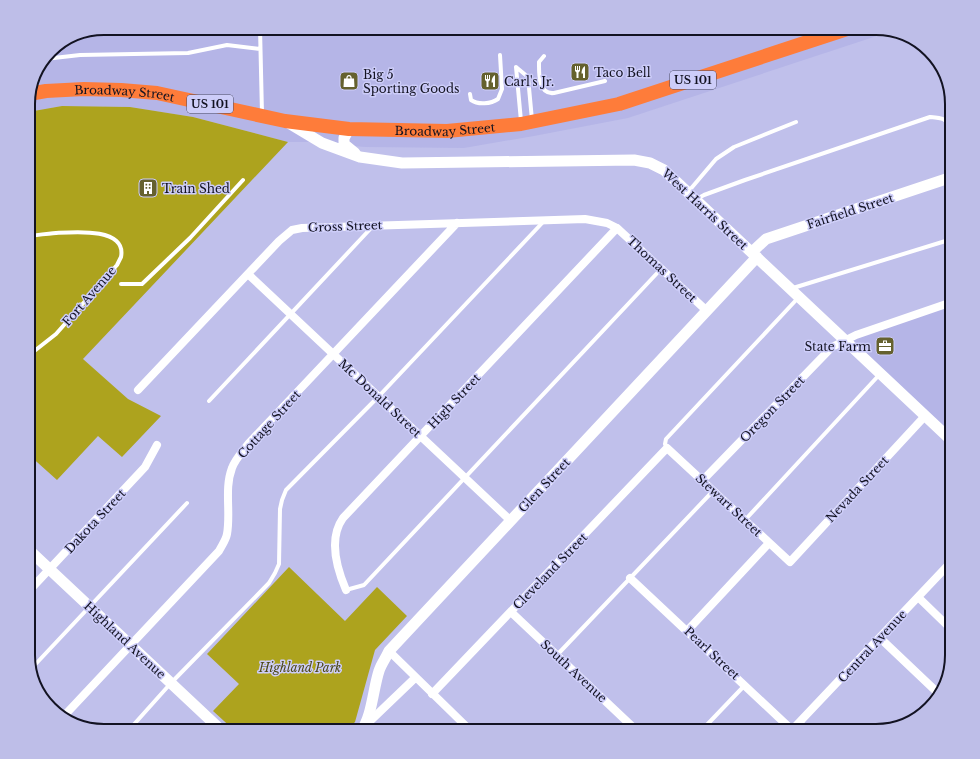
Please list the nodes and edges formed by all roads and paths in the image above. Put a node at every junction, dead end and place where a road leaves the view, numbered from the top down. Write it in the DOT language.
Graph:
graph roads {
  1 [pos="260,35"];
  2 [pos="813,35"];
  3 [pos="260,49"];
  4 [pos="500,55"];
  5 [pos="544,56"];
  6 [pos="53,58"];
  7 [pos="605,81"];
  8 [pos="36,93"];
  9 [pos="470,94"];
  10 [pos="262,116"];
  11 [pos="945,120"];
  12 [pos="285,121"];
  13 [pos="796,122"];
  14 [pos="527,123"];
  15 [pos="349,129"];
  16 [pos="360,157"];
  17 [pos="945,179"];
  18 [pos="243,180"];
  19 [pos="688,192"];
  20 [pos="696,200"];
  21 [pos="545,219"];
  22 [pos="457,222"];
  23 [pos="374,225"];
  24 [pos="618,228"];
  25 [pos="35,236"];
  26 [pos="945,241"];
  27 [pos="754,255"];
  28 [pos="662,269"];
  29 [pos="248,275"];
  30 [pos="121,284"];
  31 [pos="790,289"];
  32 [pos="799,297"];
  33 [pos="945,304"];
  34 [pos="707,310"];
  35 [pos="290,314"];
  36 [pos="845,341"];
  37 [pos="35,350"];
  38 [pos="333,354"];
  39 [pos="881,374"];
  40 [pos="138,390"];
  41 [pos="379,396"];
  42 [pos="209,401"];
  43 [pos="925,416"];
  44 [pos="945,435"];
  45 [pos="420,436"];
  46 [pos="157,445"];
  47 [pos="667,448"];
  48 [pos="465,478"];
  49 [pos="702,481"];
  50 [pos="713,491"];
  51 [pos="186,503"];
  52 [pos="745,520"];
  53 [pos="511,521"];
  54 [pos="769,543"];
  55 [pos="35,556"];
  56 [pos="790,562"];
  57 [pos="945,568"];
  58 [pos="50,570"];
  59 [pos="630,578"];
  60 [pos="35,585"];
  61 [pos="346,590"];
  62 [pos="918,597"];
  63 [pos="89,606"];
  64 [pos="511,612"];
  65 [pos="945,623"];
  66 [pos="687,631"];
  67 [pos="880,638"];
  68 [pos="130,645"];
  69 [pos="389,651"];
  70 [pos="557,655"];
  71 [pos="36,664"];
  72 [pos="415,678"];
  73 [pos="171,684"];
  74 [pos="745,685"];
  75 [pos="935,690"];
  76 [pos="432,694"];
  77 [pos="67,713"];
  78 [pos="213,723"];
  79 [pos="799,723"];
  80 [pos="134,724"];
  81 [pos="364,724"];
  82 [pos="367,724"];
  83 [pos="464,724"];
  84 [pos="629,724"];
  85 [pos="709,724"];
  86 [pos="786,724"];
  1 -- 3 [label="lane"];
  2 -- 14 [label="highway, Broadway Street / US 101"];
  3 -- 6 [label="lane"];
  3 -- 10 [label="lane"];
  4 -- 9 [label="lane"];
  5 -- 7 [label="lane"];
  8 -- 10 [label="highway, Broadway Street / US 101"];
  10 -- 12 [label="highway, Broadway Street / US 101"];
  11 -- 20 [label="lane"];
  12 -- 15 [label="highway, Broadway Street / US 101"];
  12 -- 16 [label="street, West Harris Street"];
  13 -- 19 [label="lane"];
  14 -- 14 [label="lane"];
  14 -- 15 [label="highway, Broadway Street / US 101"];
  15 -- 16 [label="street"];
  16 -- 19 [label="street, West Harris Street"];
  17 -- 27 [label="street, Fairfield Street"];
  18 -- 30 [label="lane"];
  19 -- 20 [label="street, West Harris Street"];
  20 -- 27 [label="street, West Harris Street"];
  21 -- 22 [label="street, Gross Street"];
  21 -- 24 [label="street, Gross Street"];
  21 -- 41 [label="lane"];
  22 -- 23 [label="street, Gross Street"];
  22 -- 38 [label="street, Cottage Street"];
  23 -- 29 [label="street, Gross Street"];
  23 -- 35 [label="lane"];
  24 -- 28 [label="street, Thomas Street"];
  24 -- 45 [label="street, High Street"];
  25 -- 37 [label="lane, Fort Avenue"];
  26 -- 31 [label="lane"];
  27 -- 31 [label="street, West Harris Street"];
  27 -- 34 [label="street, Glen Street"];
  28 -- 34 [label="street, Thomas Street"];
  28 -- 48 [label="lane"];
  29 -- 35 [label="street, Mc Donald Street"];
  29 -- 40 [label="street, Gross Street"];
  31 -- 32 [label="street, West Harris Street"];
  32 -- 36 [label="street, West Harris Street"];
  32 -- 47 [label="lane"];
  33 -- 36 [label="street, Oregon Street"];
  34 -- 53 [label="street, Glen Street"];
  35 -- 38 [label="street, Mc Donald Street"];
  35 -- 42 [label="lane"];
  36 -- 39 [label="street, West Harris Street"];
  36 -- 49 [label="street, Oregon Street"];
  38 -- 41 [label="street, Mc Donald Street"];
  38 -- 68 [label="street, Cottage Street"];
  39 -- 43 [label="street, West Harris Street"];
  39 -- 52 [label="lane"];
  41 -- 45 [label="street, Mc Donald Street"];
  41 -- 73 [label="lane"];
  43 -- 44 [label="street, West Harris Street"];
  43 -- 56 [label="street, Nevada Street"];
  45 -- 48 [label="street, Mc Donald Street"];
  45 -- 61 [label="street, High Street"];
  46 -- 58 [label="street, Dakota Street"];
  47 -- 49 [label="street, Stewart Street"];
  47 -- 64 [label="street, Cleveland Street"];
  48 -- 53 [label="street, Mc Donald Street"];
  48 -- 61 [label="lane"];
  49 -- 50 [label="street, Stewart Street"];
  50 -- 52 [label="street, Stewart Street"];
  50 -- 59 [label="lane"];
  51 -- 63 [label="lane"];
  52 -- 54 [label="street, Stewart Street"];
  53 -- 69 [label="street, Glen Street"];
  54 -- 56 [label="street, Stewart Street"];
  54 -- 66 [label="street"];
  55 -- 58 [label="street, Highland Avenue"];
  57 -- 62 [label="street, Central Avenue"];
  58 -- 60 [label="street, Dakota Street"];
  58 -- 63 [label="street, Highland Avenue"];
  59 -- 66 [label="street, Pearl Street"];
  59 -- 70 [label="lane"];
  62 -- 65 [label="street"];
  62 -- 67 [label="street, Central Avenue"];
  63 -- 68 [label="street, Highland Avenue"];
  63 -- 71 [label="lane"];
  64 -- 70 [label="street, South Avenue"];
  64 -- 76 [label="street, Cleveland Street"];
  66 -- 74 [label="street, Pearl Street"];
  67 -- 75 [label="street"];
  67 -- 79 [label="street, Central Avenue"];
  68 -- 73 [label="street, Highland Avenue"];
  68 -- 77 [label="street, Cottage Street"];
  69 -- 72 [label="street"];
  69 -- 81 [label="street, Glen Street"];
  70 -- 84 [label="street, South Avenue"];
  72 -- 76 [label="street"];
  72 -- 82 [label="street"];
  73 -- 78 [label="street, Highland Avenue"];
  73 -- 80 [label="lane"];
  74 -- 85 [label="lane"];
  74 -- 86 [label="street, Pearl Street"];
  76 -- 83 [label="street"];
}
